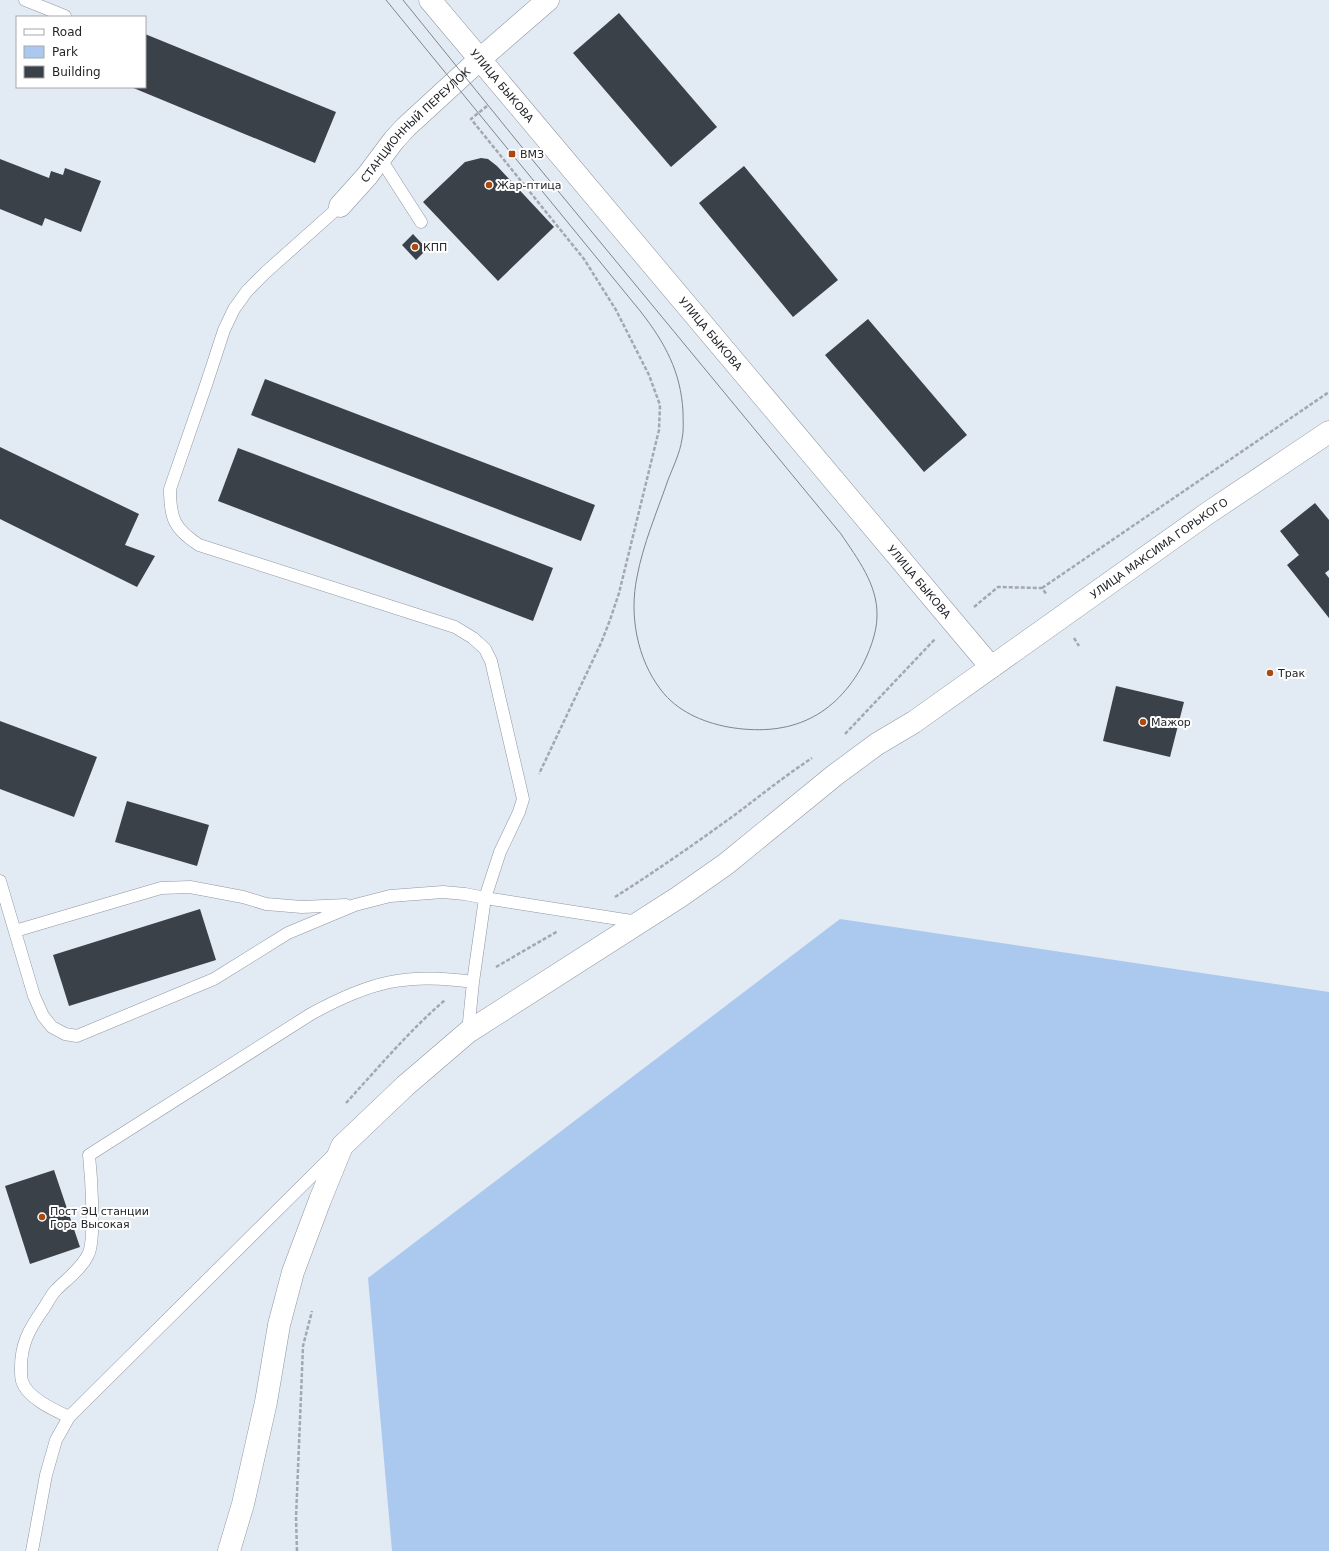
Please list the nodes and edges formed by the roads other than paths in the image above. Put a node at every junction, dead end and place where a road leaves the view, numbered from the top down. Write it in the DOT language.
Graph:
graph roads {
  1 [pos="25,0"];
  2 [pos="430,0"];
  3 [pos="548,0"];
  4 [pos="65,16"];
  5 [pos="479,60"];
  6 [pos="380,158"];
  7 [pos="340,206"];
  8 [pos="421,222"];
  9 [pos="1329,432"];
  10 [pos="991,668"];
  11 [pos="0,880"];
  12 [pos="485,898"];
  13 [pos="355,905"];
  14 [pos="638,922"];
  15 [pos="15,931"];
  16 [pos="473,982"];
  17 [pos="468,1032"];
  18 [pos="342,1146"];
  19 [pos="69,1417"];
  20 [pos="32,1551"];
  21 [pos="229,1551"];
  1 -- 4 [label="lane"];
  2 -- 5 [label="street, УЛИЦА БЫКОВА"];
  3 -- 5 [label="street, СТАНЦИОННЫЙ ПЕРЕУЛОК"];
  5 -- 6 [label="street, СТАНЦИОННЫЙ ПЕРЕУЛОК"];
  5 -- 10 [label="street, УЛИЦА БЫКОВА"];
  6 -- 7 [label="street, СТАНЦИОННЫЙ ПЕРЕУЛОК"];
  6 -- 8 [label="lane"];
  7 -- 12 [label="lane"];
  9 -- 10 [label="street, УЛИЦА МАКСИМА ГОРЬКОГО"];
  10 -- 14 [label="street, УЛИЦА МАКСИМА ГОРЬКОГО"];
  11 -- 15 [label="lane"];
  12 -- 13 [label="lane"];
  12 -- 14 [label="lane"];
  12 -- 16 [label="lane"];
  13 -- 15 [label="lane"];
  13 -- 15 [label="lane"];
  14 -- 17 [label="street, УЛИЦА МАКСИМА ГОРЬКОГО"];
  16 -- 17 [label="lane"];
  16 -- 19 [label="lane"];
  17 -- 18 [label="street, УЛИЦА МАКСИМА ГОРЬКОГО"];
  18 -- 19 [label="lane"];
  18 -- 21 [label="street"];
  19 -- 20 [label="lane"];
}
